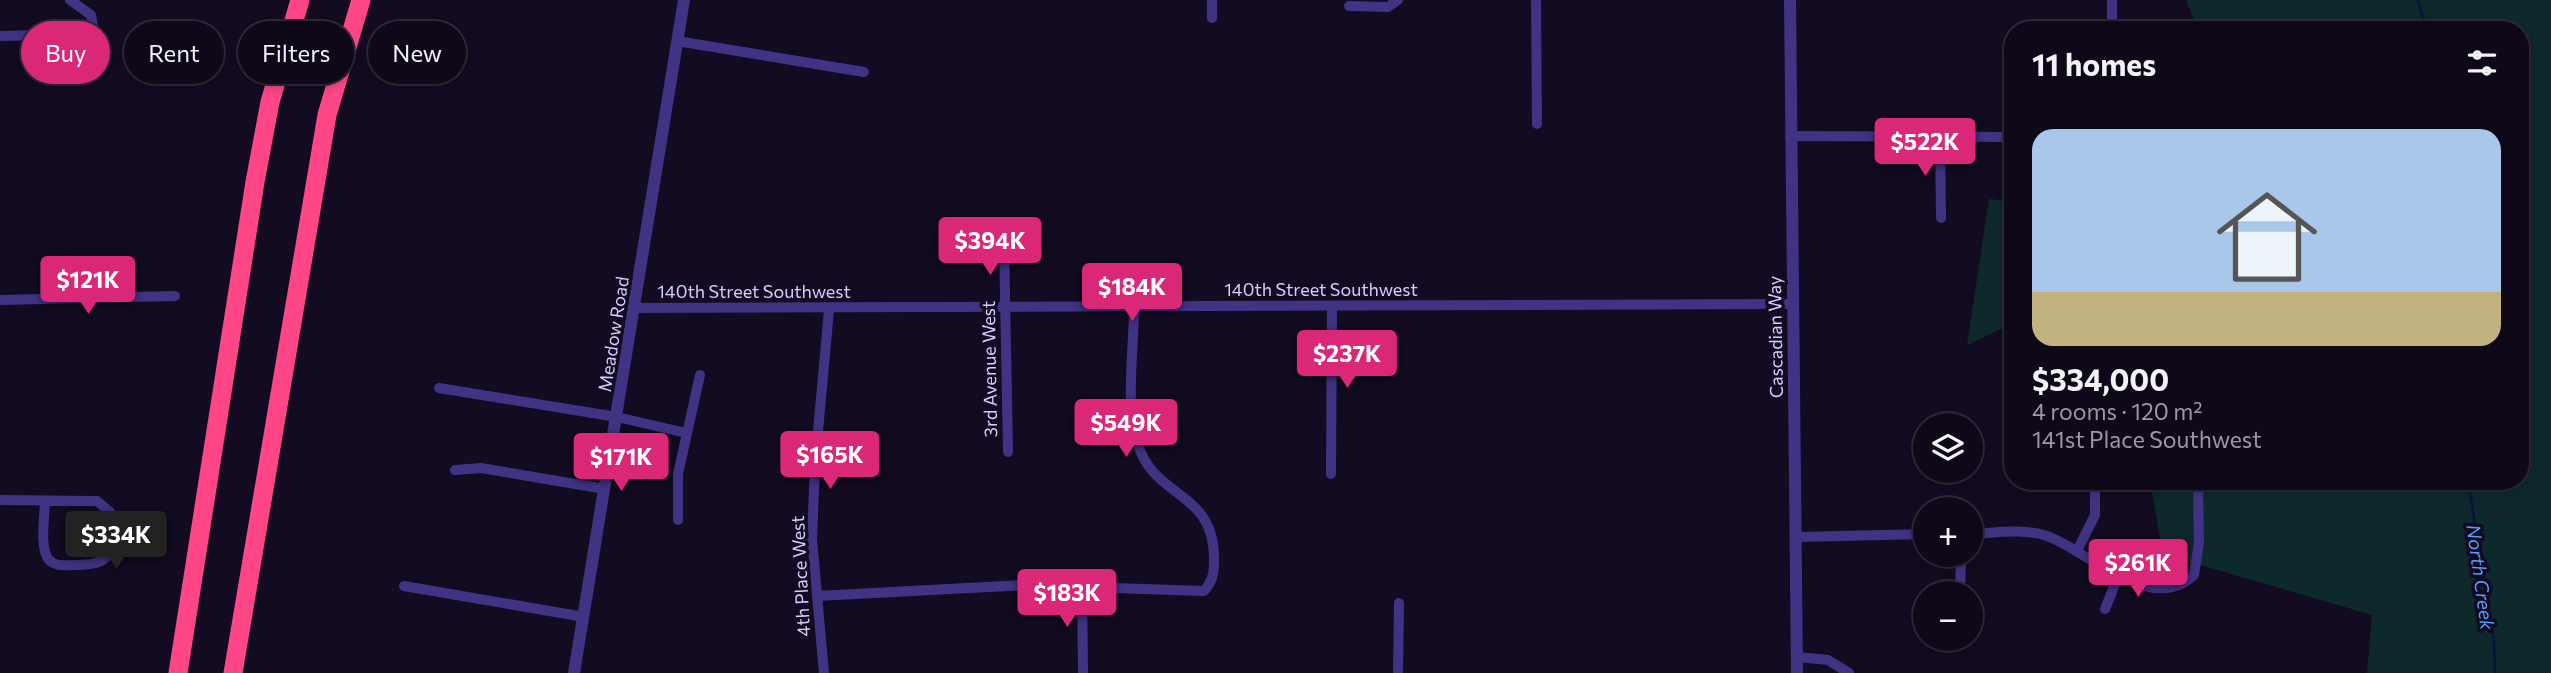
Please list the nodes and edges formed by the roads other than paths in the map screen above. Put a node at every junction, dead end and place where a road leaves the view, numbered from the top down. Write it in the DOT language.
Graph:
graph roads {
  1 [pos="70,0"];
  2 [pos="300,0"];
  3 [pos="361,0"];
  4 [pos="684,0"];
  5 [pos="1212,0"];
  6 [pos="1398,0"];
  7 [pos="1536,0"];
  8 [pos="1790,0"];
  9 [pos="2112,0"];
  10 [pos="1349,6"];
  11 [pos="1212,18"];
  12 [pos="2112,21"];
  13 [pos="0,36"];
  14 [pos="677,41"];
  15 [pos="864,72"];
  16 [pos="1537,124"];
  17 [pos="1790,136"];
  18 [pos="1940,137"];
  19 [pos="2004,137"];
  20 [pos="1941,218"];
  21 [pos="1004,243"];
  22 [pos="175,296"];
  23 [pos="0,300"];
  24 [pos="1792,304"];
  25 [pos="1332,306"];
  26 [pos="1134,307"];
  27 [pos="635,308"];
  28 [pos="1007,309"];
  29 [pos="829,310"];
  30 [pos="700,375"];
  31 [pos="439,388"];
  32 [pos="617,417"];
  33 [pos="686,433"];
  34 [pos="1008,452"];
  35 [pos="455,470"];
  36 [pos="1331,474"];
  37 [pos="605,489"];
  38 [pos="2095,490"];
  39 [pos="2198,490"];
  40 [pos="0,500"];
  41 [pos="45,500"];
  42 [pos="678,520"];
  43 [pos="1913,534"];
  44 [pos="1983,534"];
  45 [pos="1797,537"];
  46 [pos="2077,551"];
  47 [pos="2118,577"];
  48 [pos="1082,585"];
  49 [pos="404,586"];
  50 [pos="817,596"];
  51 [pos="1399,604"];
  52 [pos="2105,609"];
  53 [pos="584,617"];
  54 [pos="1798,657"];
  55 [pos="178,673"];
  56 [pos="233,673"];
  57 [pos="574,673"];
  58 [pos="824,673"];
  59 [pos="1083,673"];
  60 [pos="1398,673"];
  61 [pos="1797,673"];
  62 [pos="1849,673"];
  1 -- 13 [label="street"];
  2 -- 55 [label="highway"];
  3 -- 56 [label="highway"];
  4 -- 14 [label="street, Meadow Road"];
  5 -- 11 [label="street"];
  6 -- 10 [label="street"];
  7 -- 16 [label="street"];
  8 -- 17 [label="street, Cascadian Way"];
  9 -- 12 [label="street"];
  14 -- 15 [label="street"];
  14 -- 27 [label="street, Meadow Road"];
  17 -- 18 [label="street"];
  17 -- 24 [label="street, Cascadian Way"];
  18 -- 19 [label="street"];
  18 -- 20 [label="street"];
  21 -- 28 [label="street, 3rd Avenue West"];
  22 -- 23 [label="street"];
  24 -- 25 [label="street, 140th Street Southwest"];
  24 -- 45 [label="street, Cascadian Way"];
  25 -- 26 [label="street, 140th Street Southwest"];
  25 -- 36 [label="street"];
  26 -- 28 [label="street, 140th Street Southwest"];
  26 -- 48 [label="street"];
  27 -- 29 [label="street, 140th Street Southwest"];
  27 -- 32 [label="street, Meadow Road"];
  28 -- 29 [label="street, 140th Street Southwest"];
  28 -- 34 [label="street, 3rd Avenue West"];
  29 -- 50 [label="street, 4th Place West"];
  30 -- 33 [label="street"];
  31 -- 32 [label="street"];
  32 -- 33 [label="street"];
  32 -- 37 [label="street, Meadow Road"];
  33 -- 42 [label="street"];
  35 -- 37 [label="street"];
  37 -- 53 [label="street, Meadow Road"];
  38 -- 46 [label="street"];
  39 -- 47 [label="street"];
  40 -- 41 [label="street"];
  41 -- 41 [label="street"];
  43 -- 45 [label="street"];
  44 -- 46 [label="street"];
  45 -- 54 [label="street, Cascadian Way"];
  46 -- 47 [label="street"];
  47 -- 52 [label="street"];
  48 -- 50 [label="street"];
  48 -- 59 [label="street"];
  49 -- 53 [label="street"];
  50 -- 58 [label="street, 4th Place West"];
  51 -- 60 [label="street"];
  53 -- 57 [label="street, Meadow Road"];
  54 -- 61 [label="street, Cascadian Way"];
  54 -- 62 [label="street"];
}
